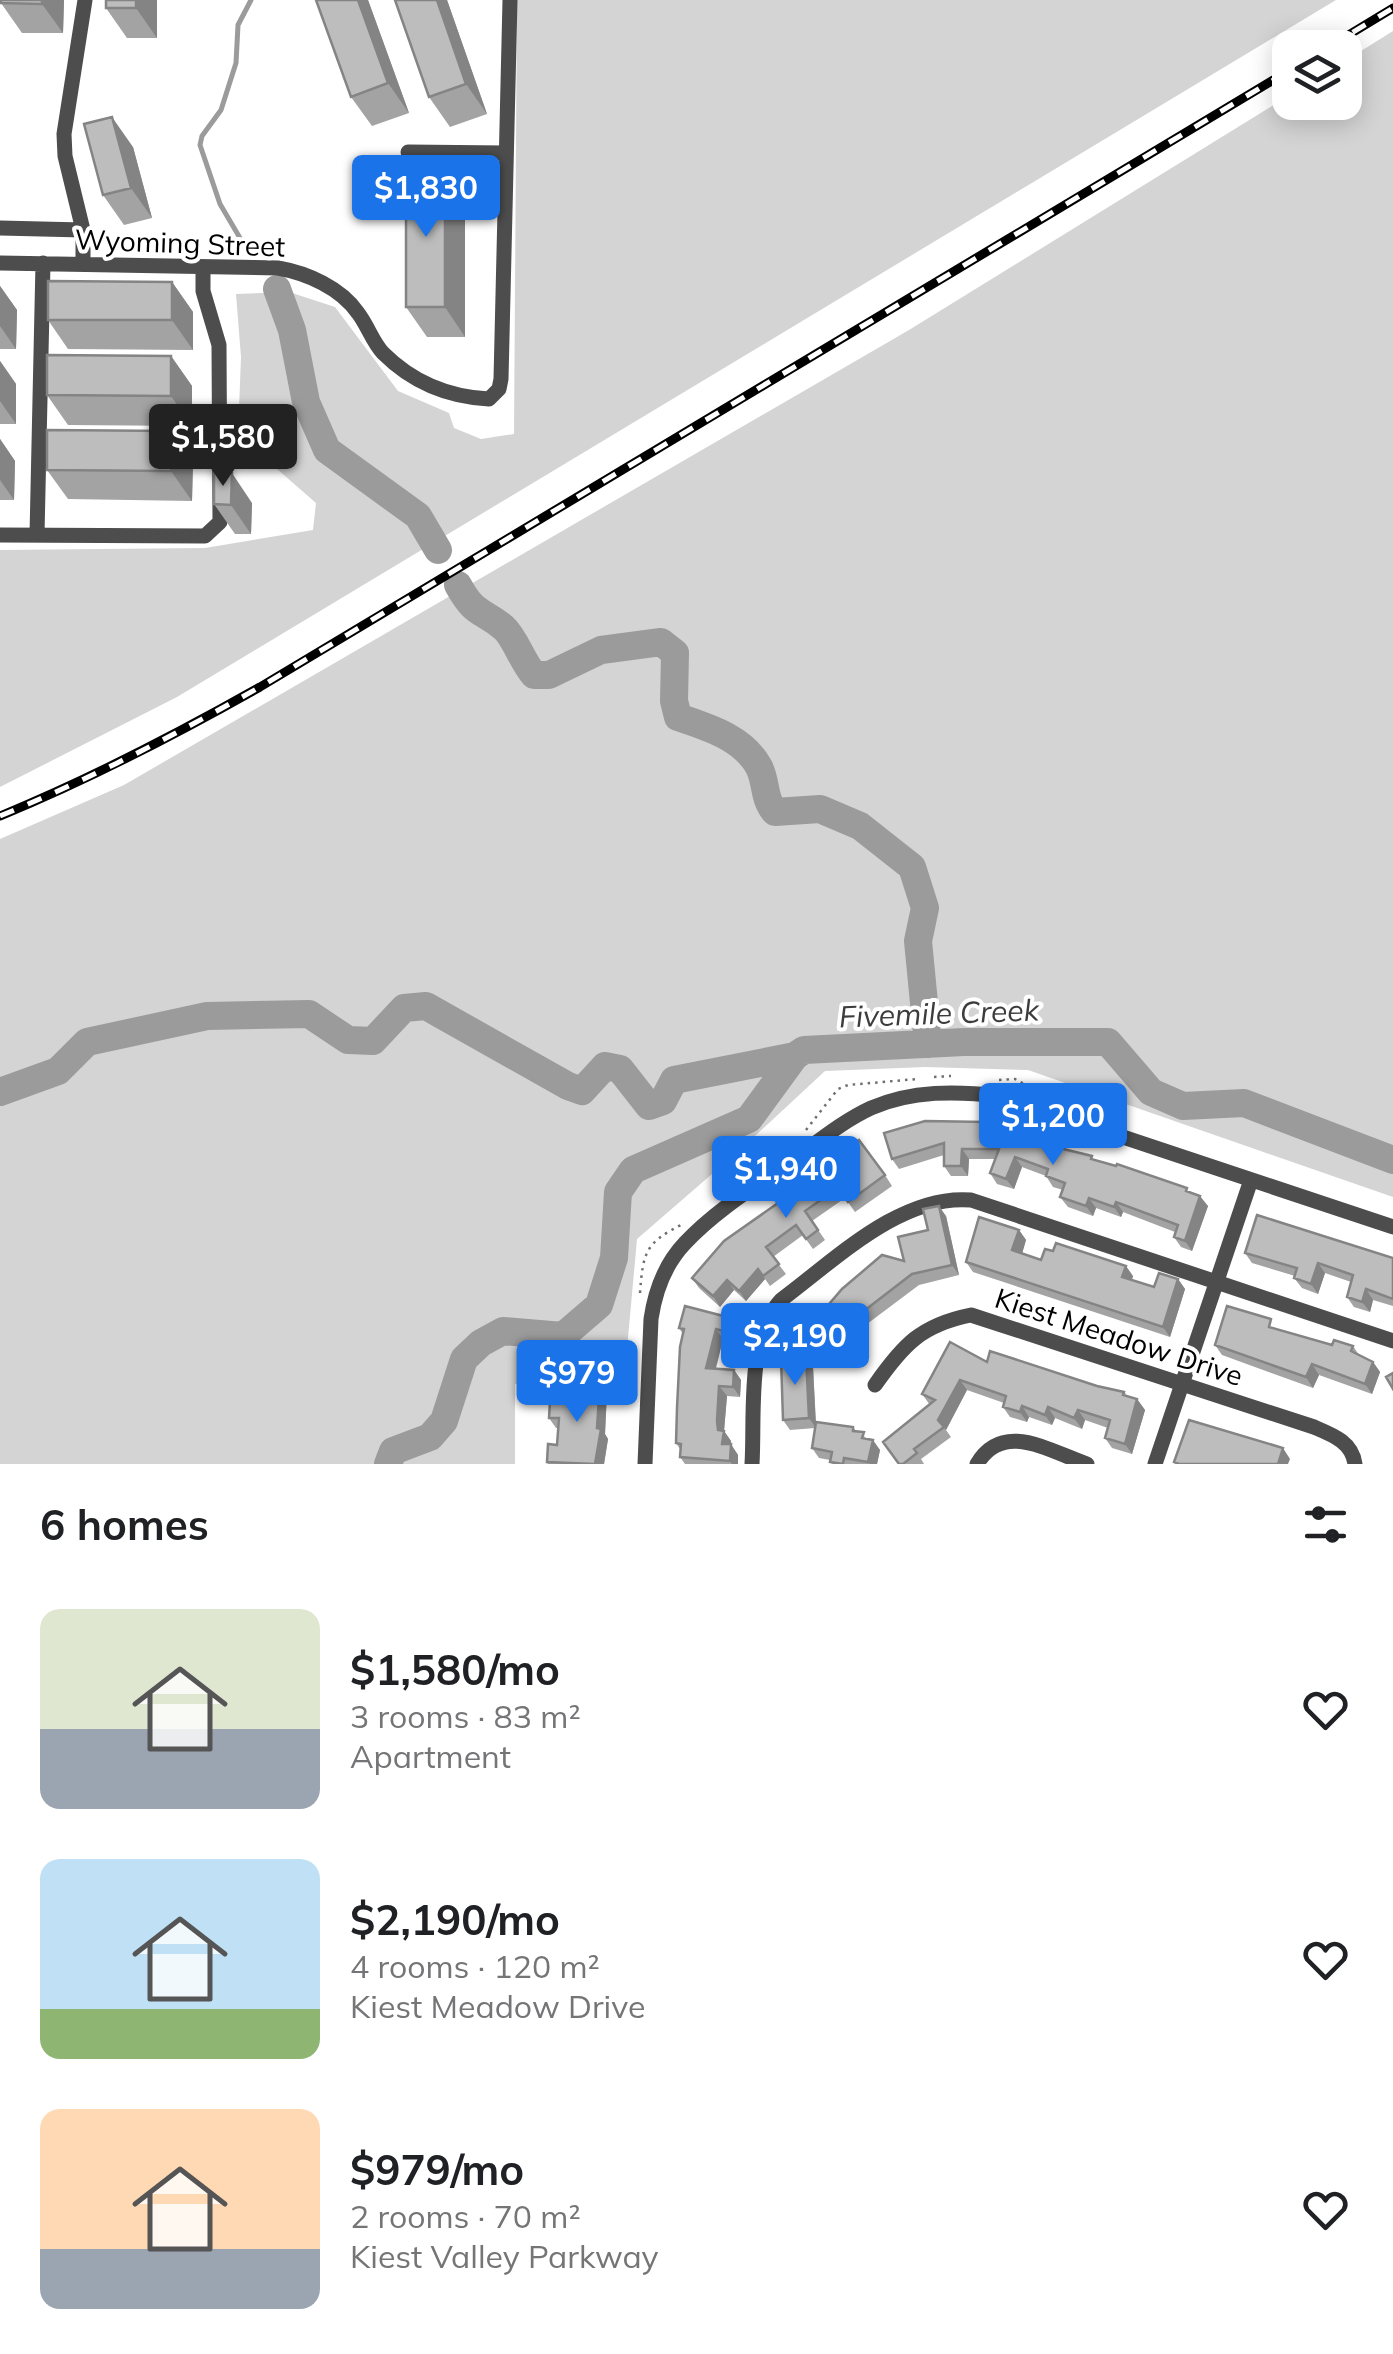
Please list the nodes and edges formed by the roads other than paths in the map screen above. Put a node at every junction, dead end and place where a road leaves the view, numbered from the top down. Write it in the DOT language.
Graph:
graph roads {
  1 [pos="85,0"];
  2 [pos="510,0"];
  3 [pos="408,152"];
  4 [pos="506,153"];
  5 [pos="0,228"];
  6 [pos="83,230"];
  7 [pos="0,262"];
  8 [pos="43,263"];
  9 [pos="83,264"];
  10 [pos="203,267"];
  11 [pos="0,535"];
  12 [pos="37,535"];
  13 [pos="1251,1180"];
  14 [pos="1393,1227"];
  15 [pos="1219,1283"];
  16 [pos="1393,1341"];
  17 [pos="1180,1384"];
  18 [pos="875,1386"];
  19 [pos="644,1464"];
  20 [pos="752,1464"];
  21 [pos="977,1464"];
  22 [pos="1086,1464"];
  23 [pos="1155,1464"];
  24 [pos="1355,1464"];
  1 -- 6 [label="street"];
  2 -- 4 [label="street"];
  3 -- 4 [label="street"];
  4 -- 10 [label="street, Wyoming Street"];
  5 -- 6 [label="street"];
  6 -- 9 [label="street"];
  7 -- 8 [label="street, Wyoming Street"];
  8 -- 9 [label="street, Wyoming Street"];
  8 -- 12 [label="street"];
  9 -- 10 [label="street, Wyoming Street"];
  10 -- 12 [label="street"];
  11 -- 12 [label="street"];
  13 -- 14 [label="street"];
  13 -- 15 [label="street"];
  13 -- 19 [label="street"];
  15 -- 16 [label="street"];
  15 -- 17 [label="street"];
  15 -- 20 [label="street"];
  17 -- 18 [label="street, Kiest Meadow Drive"];
  17 -- 23 [label="street"];
  17 -- 24 [label="street, Kiest Meadow Drive"];
  21 -- 22 [label="street"];
}
